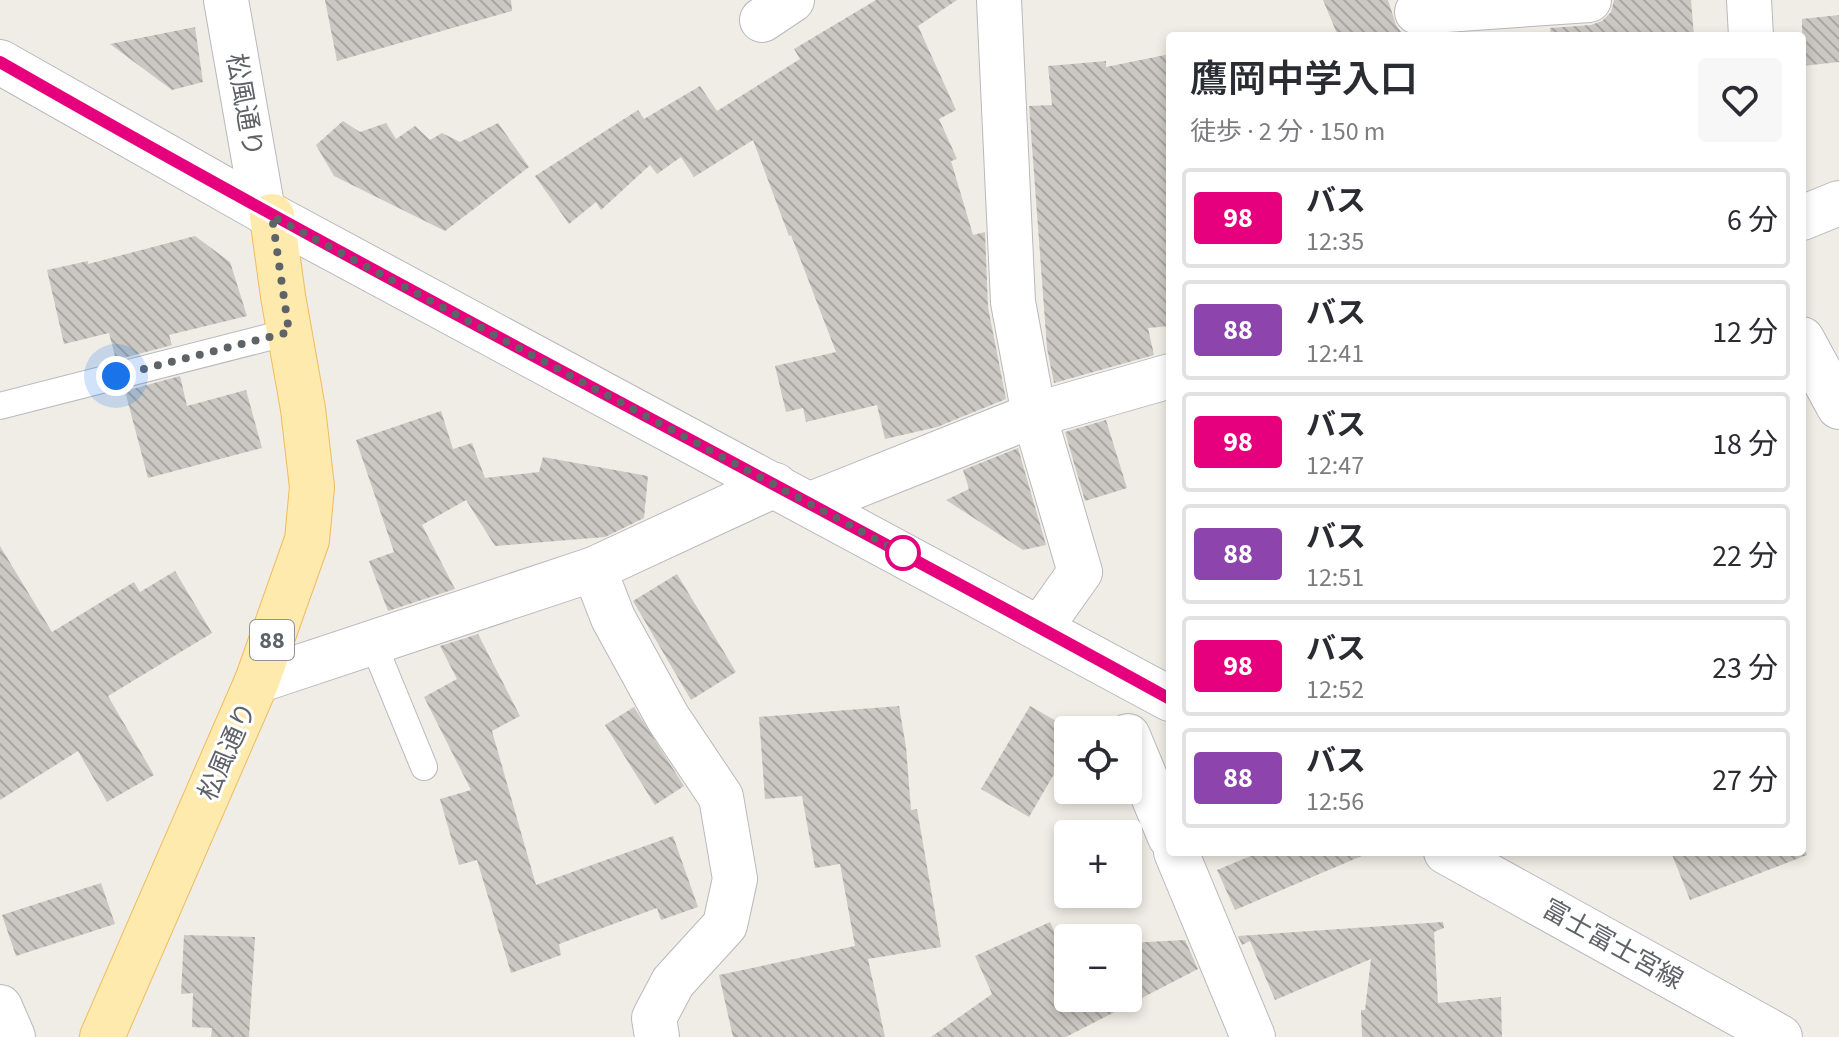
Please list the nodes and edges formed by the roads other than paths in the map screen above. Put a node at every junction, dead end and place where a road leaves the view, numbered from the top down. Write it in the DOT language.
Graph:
graph roads {
  1 [pos="226,0"];
  2 [pos="999,0"];
  3 [pos="1589,0"];
  4 [pos="1749,0"];
  5 [pos="1417,16"];
  6 [pos="1751,32"];
  7 [pos="0,62"];
  8 [pos="1839,203"];
  9 [pos="268,214"];
  10 [pos="1806,216"];
  11 [pos="289,332"];
  12 [pos="1806,346"];
  13 [pos="1166,377"];
  14 [pos="0,406"];
  15 [pos="1839,407"];
  16 [pos="1034,415"];
  17 [pos="793,495"];
  18 [pos="594,569"];
  19 [pos="1041,627"];
  20 [pos="373,643"];
  21 [pos="1128,676"];
  22 [pos="257,681"];
  23 [pos="1166,697"];
  24 [pos="1128,716"];
  25 [pos="424,767"];
  26 [pos="1142,768"];
  27 [pos="1166,827"];
  28 [pos="1178,856"];
  29 [pos="1453,856"];
  30 [pos="0,1007"];
  31 [pos="13,1037"];
  32 [pos="102,1037"];
  33 [pos="657,1037"];
  34 [pos="1253,1037"];
  35 [pos="1780,1037"];
  1 -- 9 [label="street, 松風通り"];
  2 -- 16 [label="street"];
  3 -- 5 [label="street"];
  4 -- 6 [label="street"];
  7 -- 9 [label="street"];
  8 -- 10 [label="street"];
  9 -- 11 [label="main road, 松風通り / 88"];
  9 -- 17 [label="street"];
  11 -- 14 [label="lane"];
  11 -- 22 [label="main road, 松風通り / 88"];
  12 -- 15 [label="street"];
  13 -- 16 [label="street"];
  16 -- 17 [label="street"];
  16 -- 19 [label="street"];
  17 -- 18 [label="street"];
  17 -- 19 [label="street"];
  18 -- 20 [label="street"];
  18 -- 33 [label="street"];
  19 -- 21 [label="street"];
  20 -- 22 [label="street"];
  20 -- 25 [label="lane"];
  21 -- 23 [label="street"];
  21 -- 24 [label="street"];
  22 -- 32 [label="main road, 松風通り / 88"];
  26 -- 27 [label="street"];
  28 -- 34 [label="street"];
  29 -- 35 [label="street, 富士富士宮線"];
  30 -- 31 [label="street"];
}
